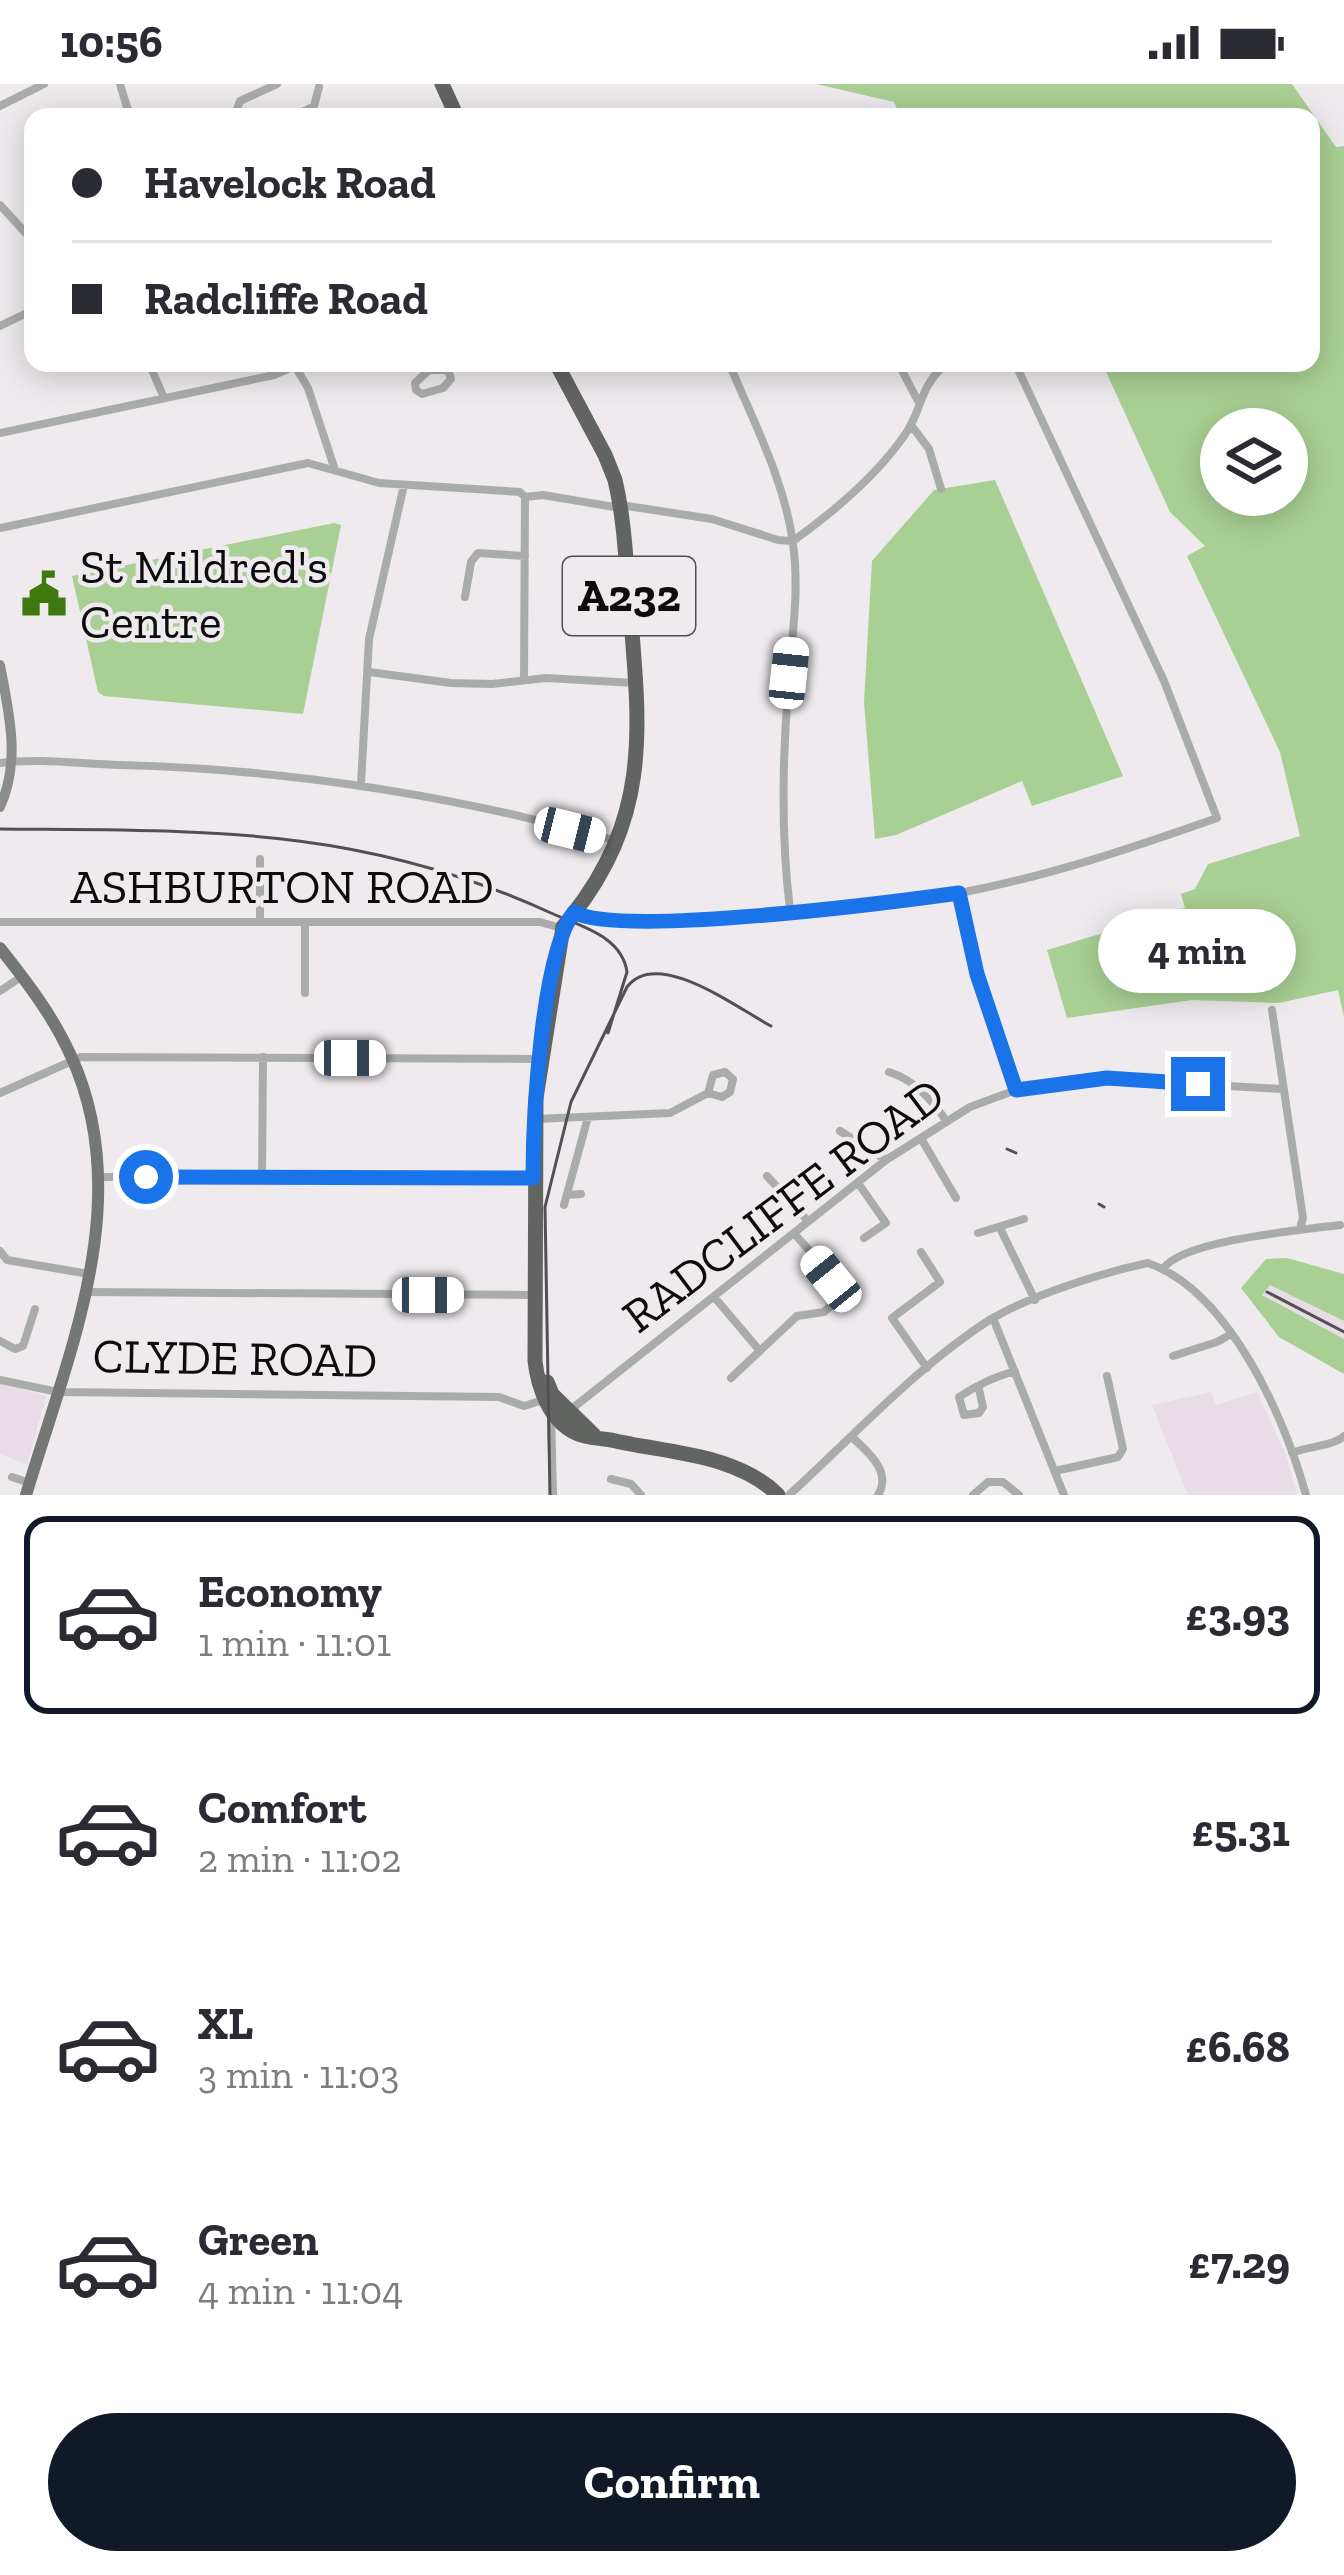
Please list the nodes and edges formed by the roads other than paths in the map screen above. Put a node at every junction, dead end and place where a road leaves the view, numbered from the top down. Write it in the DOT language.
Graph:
graph roads {
  1 [pos="44,84"];
  2 [pos="277,84"];
  3 [pos="0,106"];
  4 [pos="237,108"];
  5 [pos="0,205"];
  6 [pos="24,231"];
  7 [pos="153,372"];
  8 [pos="280,372"];
  9 [pos="301,372"];
  10 [pos="424,372"];
  11 [pos="449,372"];
  12 [pos="561,372"];
  13 [pos="733,372"];
  14 [pos="903,372"];
  15 [pos="937,372"];
  16 [pos="1019,372"];
  17 [pos="164,398"];
  18 [pos="918,401"];
  19 [pos="911,425"];
  20 [pos="0,433"];
  21 [pos="326,441"];
  22 [pos="317,464"];
  23 [pos="335,470"];
  24 [pos="404,484"];
  25 [pos="941,488"];
  26 [pos="525,496"];
  27 [pos="620,507"];
  28 [pos="0,528"];
  29 [pos="793,541"];
  30 [pos="525,556"];
  31 [pos="465,597"];
  32 [pos="0,665"];
  33 [pos="369,672"];
  34 [pos="524,680"];
  35 [pos="636,683"];
  36 [pos="2,688"];
  37 [pos="6,763"];
  38 [pos="362,784"];
  39 [pos="0,807"];
  40 [pos="618,842"];
  41 [pos="260,860"];
  42 [pos="959,893"];
  43 [pos="790,910"];
  44 [pos="260,921"];
  45 [pos="568,921"];
  46 [pos="0,922"];
  47 [pos="305,922"];
  48 [pos="0,948"];
  49 [pos="23,976"];
  50 [pos="0,991"];
  51 [pos="304,993"];
  52 [pos="1272,1010"];
  53 [pos="263,1057"];
  54 [pos="540,1059"];
  55 [pos="73,1060"];
  56 [pos="889,1072"];
  57 [pos="1282,1089"];
  58 [pos="1016,1090"];
  59 [pos="0,1093"];
  60 [pos="708,1094"];
  61 [pos="588,1118"];
  62 [pos="535,1119"];
  63 [pos="947,1122"];
  64 [pos="840,1131"];
  65 [pos="922,1140"];
  66 [pos="886,1160"];
  67 [pos="767,1176"];
  68 [pos="100,1177"];
  69 [pos="262,1178"];
  70 [pos="533,1178"];
  71 [pos="858,1183"];
  72 [pos="581,1195"];
  73 [pos="956,1198"];
  74 [pos="1024,1219"];
  75 [pos="807,1220"];
  76 [pos="1340,1225"];
  77 [pos="1000,1228"];
  78 [pos="1300,1228"];
  79 [pos="794,1233"];
  80 [pos="978,1233"];
  81 [pos="864,1238"];
  82 [pos="0,1252"];
  83 [pos="921,1252"];
  84 [pos="1163,1269"];
  85 [pos="90,1274"];
  86 [pos="86,1292"];
  87 [pos="536,1295"];
  88 [pos="715,1298"];
  89 [pos="1035,1300"];
  90 [pos="35,1309"];
  91 [pos="993,1318"];
  92 [pos="1231,1334"];
  93 [pos="0,1341"];
  94 [pos="760,1351"];
  95 [pos="1173,1356"];
  96 [pos="927,1369"];
  97 [pos="1015,1371"];
  98 [pos="1107,1376"];
  99 [pos="731,1378"];
  100 [pos="0,1380"];
  101 [pos="979,1389"];
  102 [pos="58,1392"];
  103 [pos="556,1407"];
  104 [pos="1344,1436"];
  105 [pos="853,1438"];
  106 [pos="1292,1453"];
  107 [pos="740,1470"];
  108 [pos="1054,1471"];
  109 [pos="12,1477"];
  110 [pos="611,1479"];
  111 [pos="28,1489"];
  112 [pos="553,1495"];
  113 [pos="640,1495"];
  114 [pos="767,1495"];
  115 [pos="778,1495"];
  116 [pos="789,1495"];
  117 [pos="878,1495"];
  118 [pos="973,1495"];
  119 [pos="1019,1495"];
  120 [pos="1064,1495"];
  121 [pos="1306,1495"];
  1 -- 3 [label="street"];
  2 -- 4 [label="street"];
  5 -- 6 [label="street"];
  7 -- 17 [label="street"];
  8 -- 17 [label="street"];
  9 -- 21 [label="street"];
  10 -- 11 [label="street"];
  12 -- 27 [label="highway, A232"];
  13 -- 29 [label="street"];
  14 -- 18 [label="street"];
  15 -- 18 [label="street"];
  16 -- 42 [label="street, ASHBURTON ROAD"];
  17 -- 20 [label="street"];
  18 -- 19 [label="street"];
  19 -- 25 [label="street"];
  19 -- 29 [label="street"];
  21 -- 22 [label="street"];
  21 -- 23 [label="street"];
  22 -- 23 [label="street"];
  22 -- 28 [label="street"];
  23 -- 24 [label="street"];
  24 -- 26 [label="street"];
  24 -- 33 [label="street"];
  26 -- 27 [label="street"];
  26 -- 30 [label="street"];
  27 -- 29 [label="street"];
  27 -- 35 [label="highway, A232"];
  29 -- 43 [label="street"];
  30 -- 31 [label="street"];
  30 -- 34 [label="street"];
  32 -- 36 [label="street"];
  33 -- 34 [label="street"];
  33 -- 38 [label="street"];
  34 -- 35 [label="street"];
  35 -- 40 [label="highway, A232"];
  36 -- 37 [label="street"];
  37 -- 38 [label="street"];
  37 -- 39 [label="street"];
  38 -- 40 [label="street"];
  40 -- 45 [label="highway, A232"];
  41 -- 44 [label="street"];
  42 -- 43 [label="street, ASHBURTON ROAD"];
  42 -- 58 [label="street"];
  43 -- 45 [label="street, ASHBURTON ROAD"];
  44 -- 46 [label="street, ASHBURTON ROAD"];
  44 -- 47 [label="street, ASHBURTON ROAD"];
  45 -- 47 [label="street, ASHBURTON ROAD"];
  45 -- 54 [label="highway, A232"];
  47 -- 51 [label="street"];
  48 -- 49 [label="main road"];
  49 -- 50 [label="street"];
  49 -- 55 [label="main road"];
  52 -- 57 [label="street"];
  53 -- 54 [label="street"];
  53 -- 55 [label="street"];
  53 -- 69 [label="street"];
  54 -- 62 [label="highway, A232"];
  55 -- 59 [label="street"];
  55 -- 68 [label="main road"];
  56 -- 63 [label="street"];
  57 -- 58 [label="street, RADCLIFFE ROAD"];
  57 -- 78 [label="street"];
  58 -- 63 [label="street, RADCLIFFE ROAD"];
  60 -- 61 [label="street"];
  61 -- 62 [label="street"];
  61 -- 72 [label="street"];
  62 -- 70 [label="highway, A232"];
  63 -- 65 [label="street, RADCLIFFE ROAD"];
  64 -- 66 [label="street"];
  65 -- 66 [label="street, RADCLIFFE ROAD"];
  65 -- 73 [label="street"];
  66 -- 71 [label="street, RADCLIFFE ROAD"];
  67 -- 75 [label="street"];
  68 -- 69 [label="street"];
  68 -- 85 [label="main road"];
  69 -- 70 [label="street"];
  70 -- 87 [label="highway, A232"];
  71 -- 75 [label="street, RADCLIFFE ROAD"];
  71 -- 81 [label="street"];
  74 -- 77 [label="street"];
  75 -- 79 [label="street, RADCLIFFE ROAD"];
  76 -- 78 [label="street"];
  77 -- 80 [label="street"];
  77 -- 89 [label="street"];
  78 -- 84 [label="street"];
  79 -- 88 [label="street, RADCLIFFE ROAD"];
  79 -- 94 [label="street"];
  82 -- 85 [label="street"];
  83 -- 96 [label="street"];
  84 -- 89 [label="street"];
  84 -- 92 [label="street"];
  85 -- 86 [label="main road"];
  86 -- 87 [label="street"];
  86 -- 102 [label="main road"];
  87 -- 103 [label="highway, A232"];
  88 -- 94 [label="street"];
  88 -- 103 [label="street, RADCLIFFE ROAD"];
  89 -- 91 [label="street"];
  90 -- 93 [label="street"];
  91 -- 96 [label="street"];
  91 -- 97 [label="street"];
  92 -- 95 [label="street"];
  92 -- 106 [label="street"];
  94 -- 99 [label="street"];
  96 -- 105 [label="street"];
  97 -- 101 [label="street"];
  97 -- 108 [label="street"];
  98 -- 108 [label="street"];
  100 -- 102 [label="street, CLYDE ROAD"];
  102 -- 103 [label="street, CLYDE ROAD"];
  102 -- 111 [label="main road"];
  103 -- 107 [label="highway"];
  103 -- 112 [label="street"];
  104 -- 106 [label="street"];
  105 -- 116 [label="street"];
  105 -- 117 [label="street"];
  106 -- 121 [label="street"];
  107 -- 114 [label="highway"];
  107 -- 115 [label="highway"];
  108 -- 120 [label="street"];
  109 -- 111 [label="street"];
  110 -- 113 [label="street"];
  118 -- 119 [label="street"];
}
